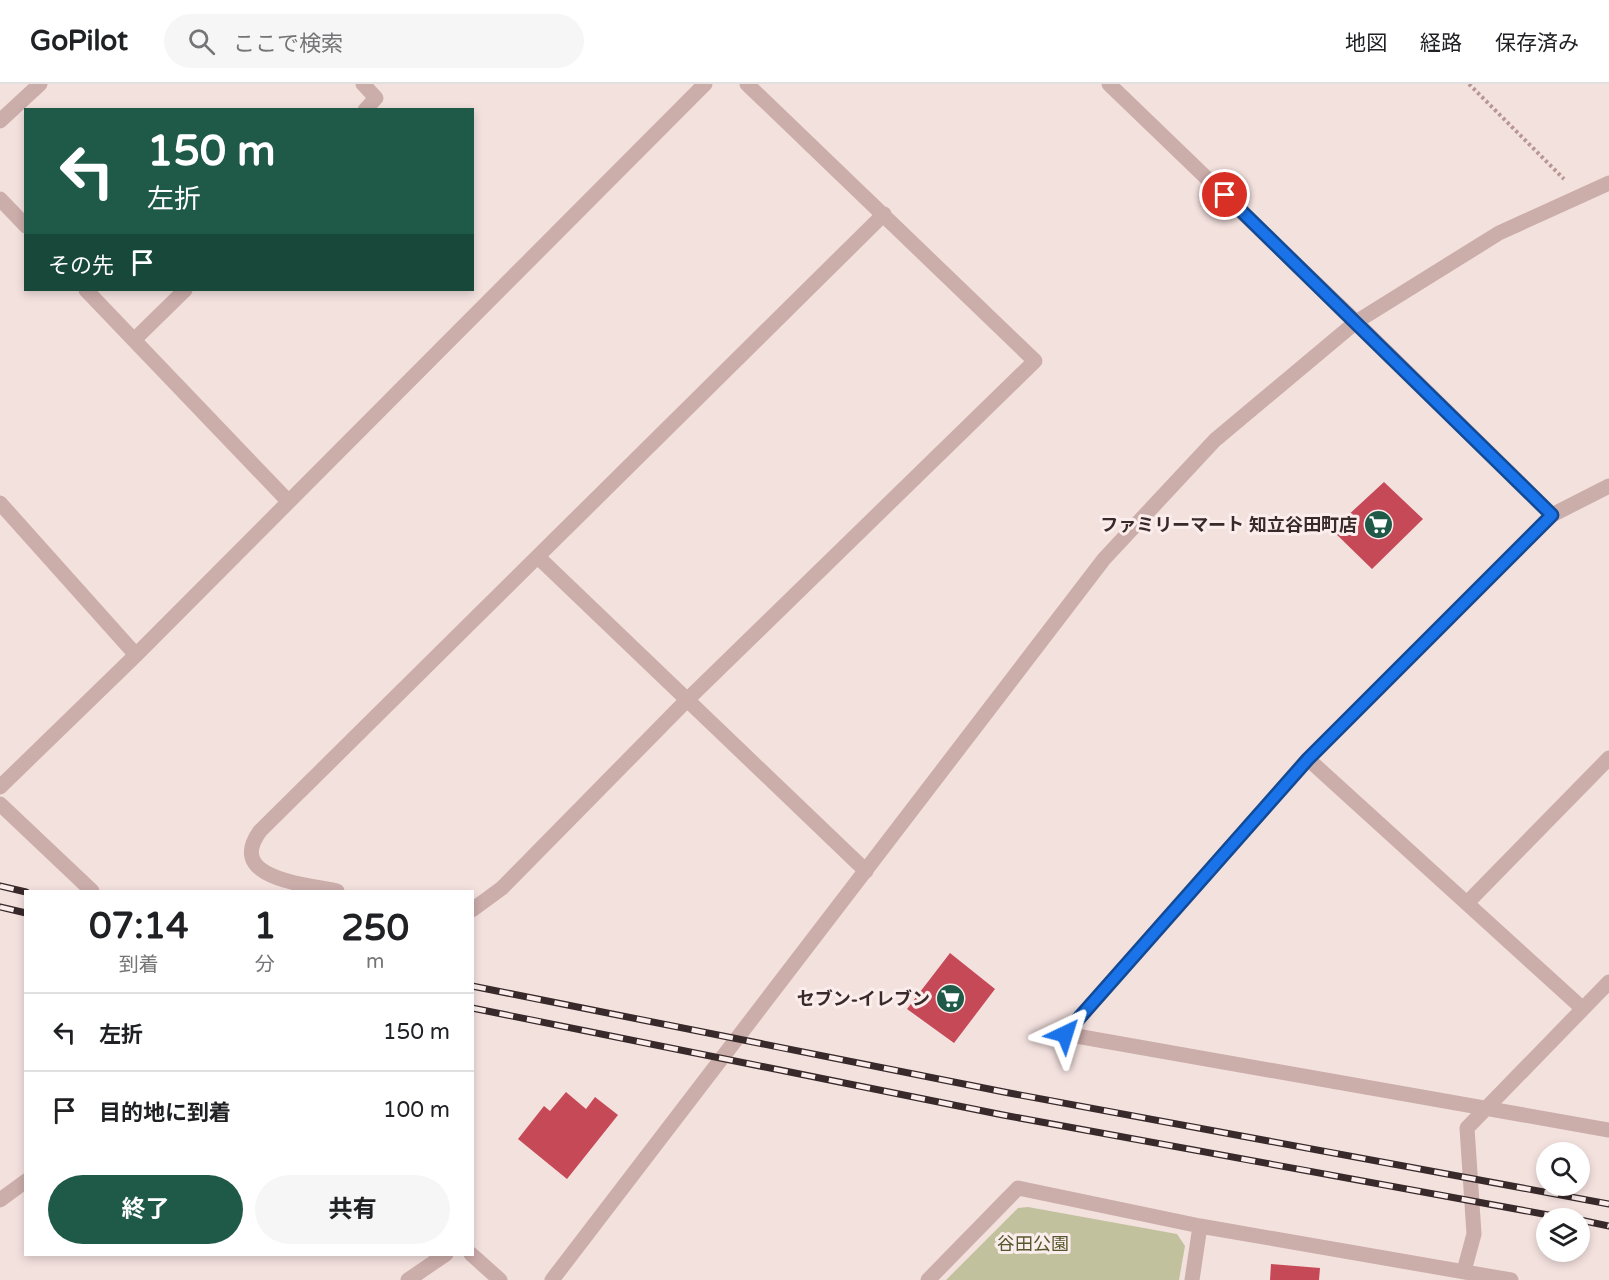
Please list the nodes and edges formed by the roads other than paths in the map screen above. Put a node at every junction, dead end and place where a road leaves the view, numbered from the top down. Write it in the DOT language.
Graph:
graph roads {
  1 [pos="40,84"];
  2 [pos="363,84"];
  3 [pos="705,84"];
  4 [pos="747,84"];
  5 [pos="1109,84"];
  6 [pos="367,108"];
  7 [pos="0,121"];
  8 [pos="1609,183"];
  9 [pos="0,199"];
  10 [pos="884,214"];
  11 [pos="24,224"];
  12 [pos="87,291"];
  13 [pos="184,291"];
  14 [pos="1356,322"];
  15 [pos="134,340"];
  16 [pos="1609,486"];
  17 [pos="288,501"];
  18 [pos="0,503"];
  19 [pos="1552,515"];
  20 [pos="538,557"];
  21 [pos="136,655"];
  22 [pos="686,701"];
  23 [pos="1609,758"];
  24 [pos="1308,759"];
  25 [pos="0,787"];
  26 [pos="0,804"];
  27 [pos="866,871"];
  28 [pos="91,890"];
  29 [pos="333,890"];
  30 [pos="1467,903"];
  31 [pos="474,909"];
  32 [pos="1609,982"];
  33 [pos="1582,1008"];
  34 [pos="1486,1108"];
  35 [pos="1609,1130"];
  36 [pos="24,1182"];
  37 [pos="0,1200"];
  38 [pos="1200,1226"];
  39 [pos="437,1256"];
  40 [pos="473,1256"];
  41 [pos="1464,1271"];
  42 [pos="408,1280"];
  43 [pos="500,1280"];
  44 [pos="552,1280"];
  45 [pos="928,1280"];
  46 [pos="1192,1280"];
  47 [pos="1511,1280"];
  1 -- 7 [label="street"];
  2 -- 6 [label="street"];
  3 -- 17 [label="street"];
  4 -- 10 [label="street"];
  5 -- 14 [label="street"];
  8 -- 14 [label="street"];
  9 -- 11 [label="street"];
  10 -- 20 [label="street"];
  10 -- 22 [label="street"];
  12 -- 15 [label="street"];
  13 -- 15 [label="street"];
  14 -- 19 [label="street"];
  14 -- 27 [label="street"];
  15 -- 17 [label="street"];
  16 -- 19 [label="street"];
  17 -- 21 [label="street"];
  18 -- 21 [label="street"];
  19 -- 24 [label="street"];
  20 -- 22 [label="street"];
  20 -- 29 [label="street"];
  21 -- 25 [label="street"];
  22 -- 27 [label="street"];
  22 -- 31 [label="street"];
  23 -- 30 [label="street"];
  24 -- 30 [label="street"];
  24 -- 34 [label="street"];
  26 -- 28 [label="street"];
  27 -- 44 [label="street"];
  30 -- 33 [label="street"];
  32 -- 33 [label="street"];
  33 -- 34 [label="street"];
  34 -- 35 [label="street"];
  34 -- 41 [label="street"];
  36 -- 37 [label="street"];
  38 -- 41 [label="street"];
  38 -- 45 [label="street"];
  38 -- 46 [label="street"];
  39 -- 42 [label="street"];
  40 -- 43 [label="street"];
  41 -- 47 [label="street"];
}
